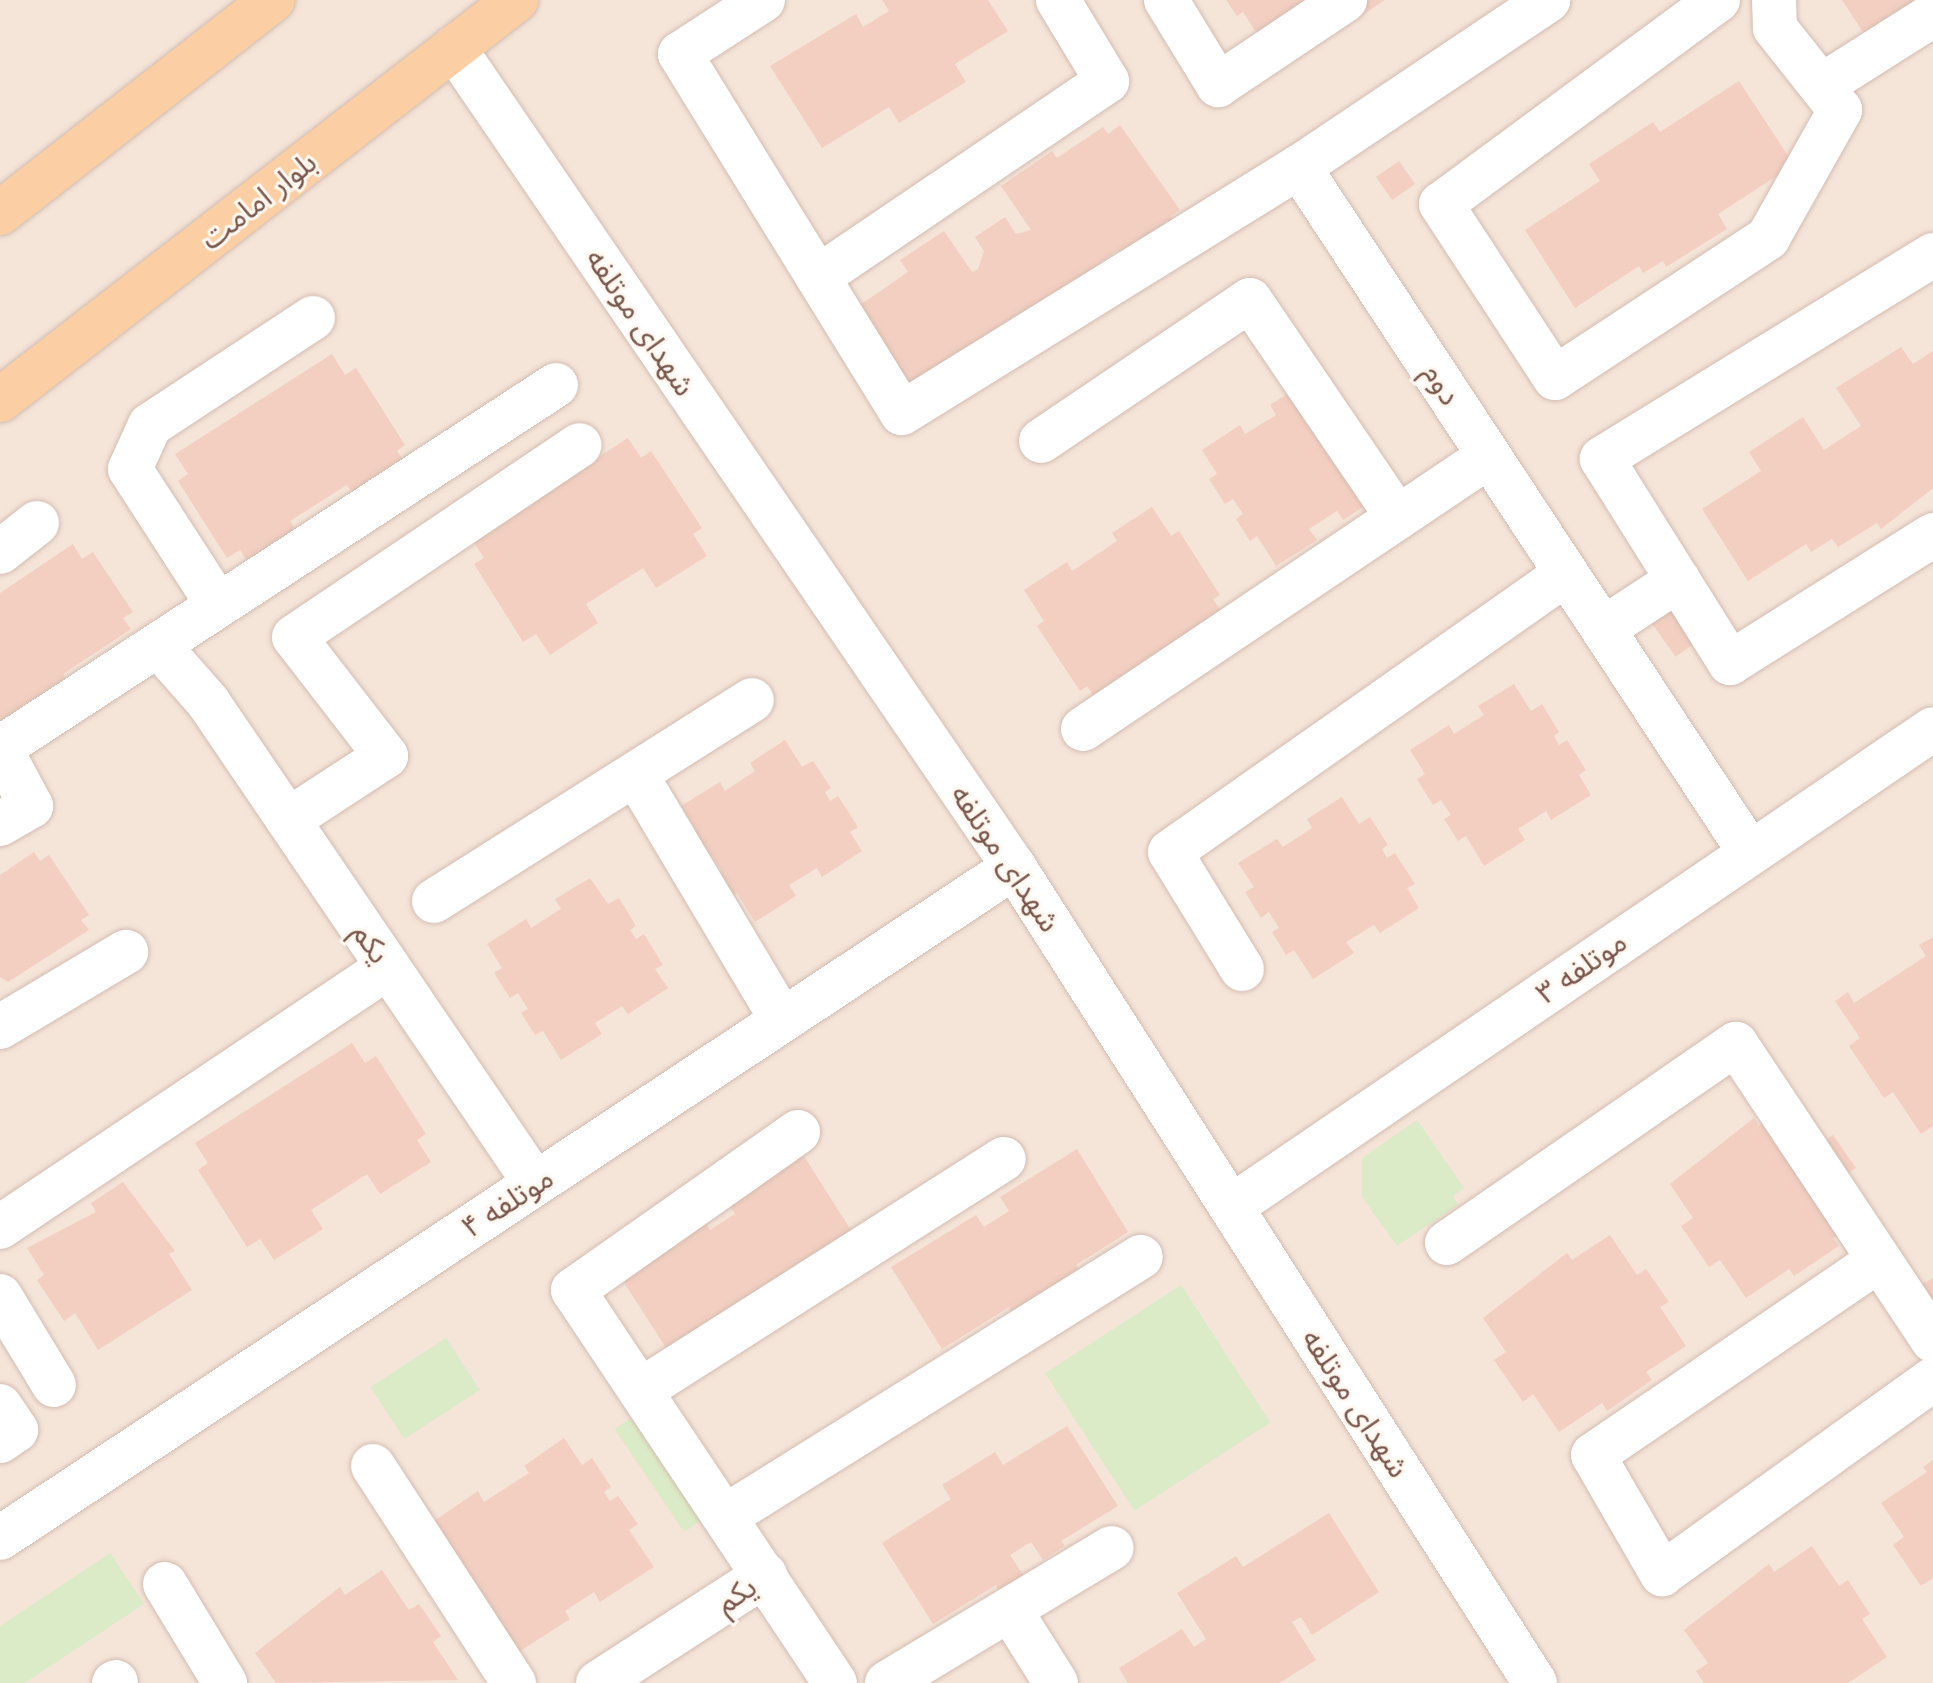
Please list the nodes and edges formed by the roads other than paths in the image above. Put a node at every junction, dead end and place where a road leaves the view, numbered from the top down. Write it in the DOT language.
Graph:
graph roads {
  1 [pos="273,0"];
  2 [pos="516,0"];
  3 [pos="763,0"];
  4 [pos="1058,0"];
  5 [pos="1166,0"];
  6 [pos="1345,0"];
  7 [pos="1548,0"];
  8 [pos="1718,0"];
  9 [pos="1774,0"];
  10 [pos="1933,15"];
  11 [pos="454,48"];
  12 [pos="1821,86"];
  13 [pos="1299,167"];
  14 [pos="0,213"];
  15 [pos="1933,255"];
  16 [pos="818,277"];
  17 [pos="313,318"];
  18 [pos="556,385"];
  19 [pos="0,400"];
  20 [pos="1041,441"];
  21 [pos="580,445"];
  22 [pos="1489,456"];
  23 [pos="1398,518"];
  24 [pos="37,523"];
  25 [pos="1933,535"];
  26 [pos="0,552"];
  27 [pos="1566,574"];
  28 [pos="1678,580"];
  29 [pos="218,605"];
  30 [pos="1603,629"];
  31 [pos="158,645"];
  32 [pos="752,700"];
  33 [pos="1083,729"];
  34 [pos="1933,729"];
  35 [pos="636,775"];
  36 [pos="288,820"];
  37 [pos="0,824"];
  38 [pos="1749,851"];
  39 [pos="1014,867"];
  40 [pos="434,901"];
  41 [pos="126,952"];
  42 [pos="388,967"];
  43 [pos="1242,969"];
  44 [pos="782,1020"];
  45 [pos="0,1027"];
  46 [pos="798,1132"];
  47 [pos="1004,1159"];
  48 [pos="535,1183"];
  49 [pos="1231,1207"];
  50 [pos="0,1227"];
  51 [pos="1447,1243"];
  52 [pos="1141,1257"];
  53 [pos="1879,1260"];
  54 [pos="0,1296"];
  55 [pos="1933,1341"];
  56 [pos="1933,1379"];
  57 [pos="54,1385"];
  58 [pos="641,1390"];
  59 [pos="0,1406"];
  60 [pos="0,1441"];
  61 [pos="373,1466"];
  62 [pos="726,1516"];
  63 [pos="0,1538"];
  64 [pos="1112,1548"];
  65 [pos="765,1575"];
  66 [pos="165,1584"];
  67 [pos="1010,1610"];
  68 [pos="225,1683"];
  69 [pos="514,1683"];
  70 [pos="598,1683"];
  71 [pos="835,1683"];
  72 [pos="887,1683"];
  73 [pos="1056,1683"];
  74 [pos="1535,1683"];
  1 -- 14 [label="main road"];
  2 -- 11 [label="main road, بلوار امامت"];
  3 -- 16 [label="street"];
  4 -- 16 [label="street"];
  5 -- 6 [label="street"];
  7 -- 13 [label="street"];
  8 -- 12 [label="street"];
  9 -- 12 [label="street"];
  10 -- 12 [label="street"];
  11 -- 19 [label="main road, بلوار امامت"];
  11 -- 39 [label="street, شهدای موتلفه"];
  13 -- 16 [label="street"];
  13 -- 22 [label="street, دوم"];
  15 -- 28 [label="street"];
  17 -- 29 [label="street"];
  18 -- 29 [label="street"];
  20 -- 23 [label="street"];
  21 -- 36 [label="street"];
  22 -- 23 [label="street"];
  22 -- 27 [label="street, دوم"];
  23 -- 33 [label="street"];
  24 -- 26 [label="street"];
  25 -- 28 [label="street"];
  27 -- 30 [label="street, دوم"];
  27 -- 43 [label="street"];
  28 -- 30 [label="street"];
  29 -- 31 [label="street"];
  30 -- 38 [label="street, دوم"];
  31 -- 36 [label="street, یکم"];
  31 -- 37 [label="street"];
  32 -- 35 [label="street"];
  34 -- 38 [label="street, موتلفه ۳"];
  35 -- 40 [label="street"];
  35 -- 44 [label="street"];
  36 -- 42 [label="street, یکم"];
  38 -- 49 [label="street, موتلفه ۳"];
  39 -- 44 [label="street, موتلفه ۴"];
  39 -- 49 [label="street, شهدای موتلفه"];
  41 -- 45 [label="street"];
  42 -- 48 [label="street, یکم"];
  42 -- 50 [label="street"];
  44 -- 48 [label="street, موتلفه ۴"];
  46 -- 58 [label="street"];
  47 -- 58 [label="street"];
  48 -- 63 [label="street, موتلفه ۴"];
  49 -- 74 [label="street, شهدای موتلفه"];
  51 -- 53 [label="street"];
  52 -- 62 [label="street"];
  53 -- 55 [label="street"];
  53 -- 56 [label="street"];
  54 -- 57 [label="street"];
  58 -- 62 [label="street"];
  59 -- 60 [label="street"];
  61 -- 69 [label="street"];
  62 -- 65 [label="street"];
  64 -- 67 [label="street"];
  65 -- 70 [label="street, یکم"];
  65 -- 71 [label="street, یکم"];
  66 -- 68 [label="street"];
  67 -- 72 [label="street"];
  67 -- 73 [label="street"];
}
